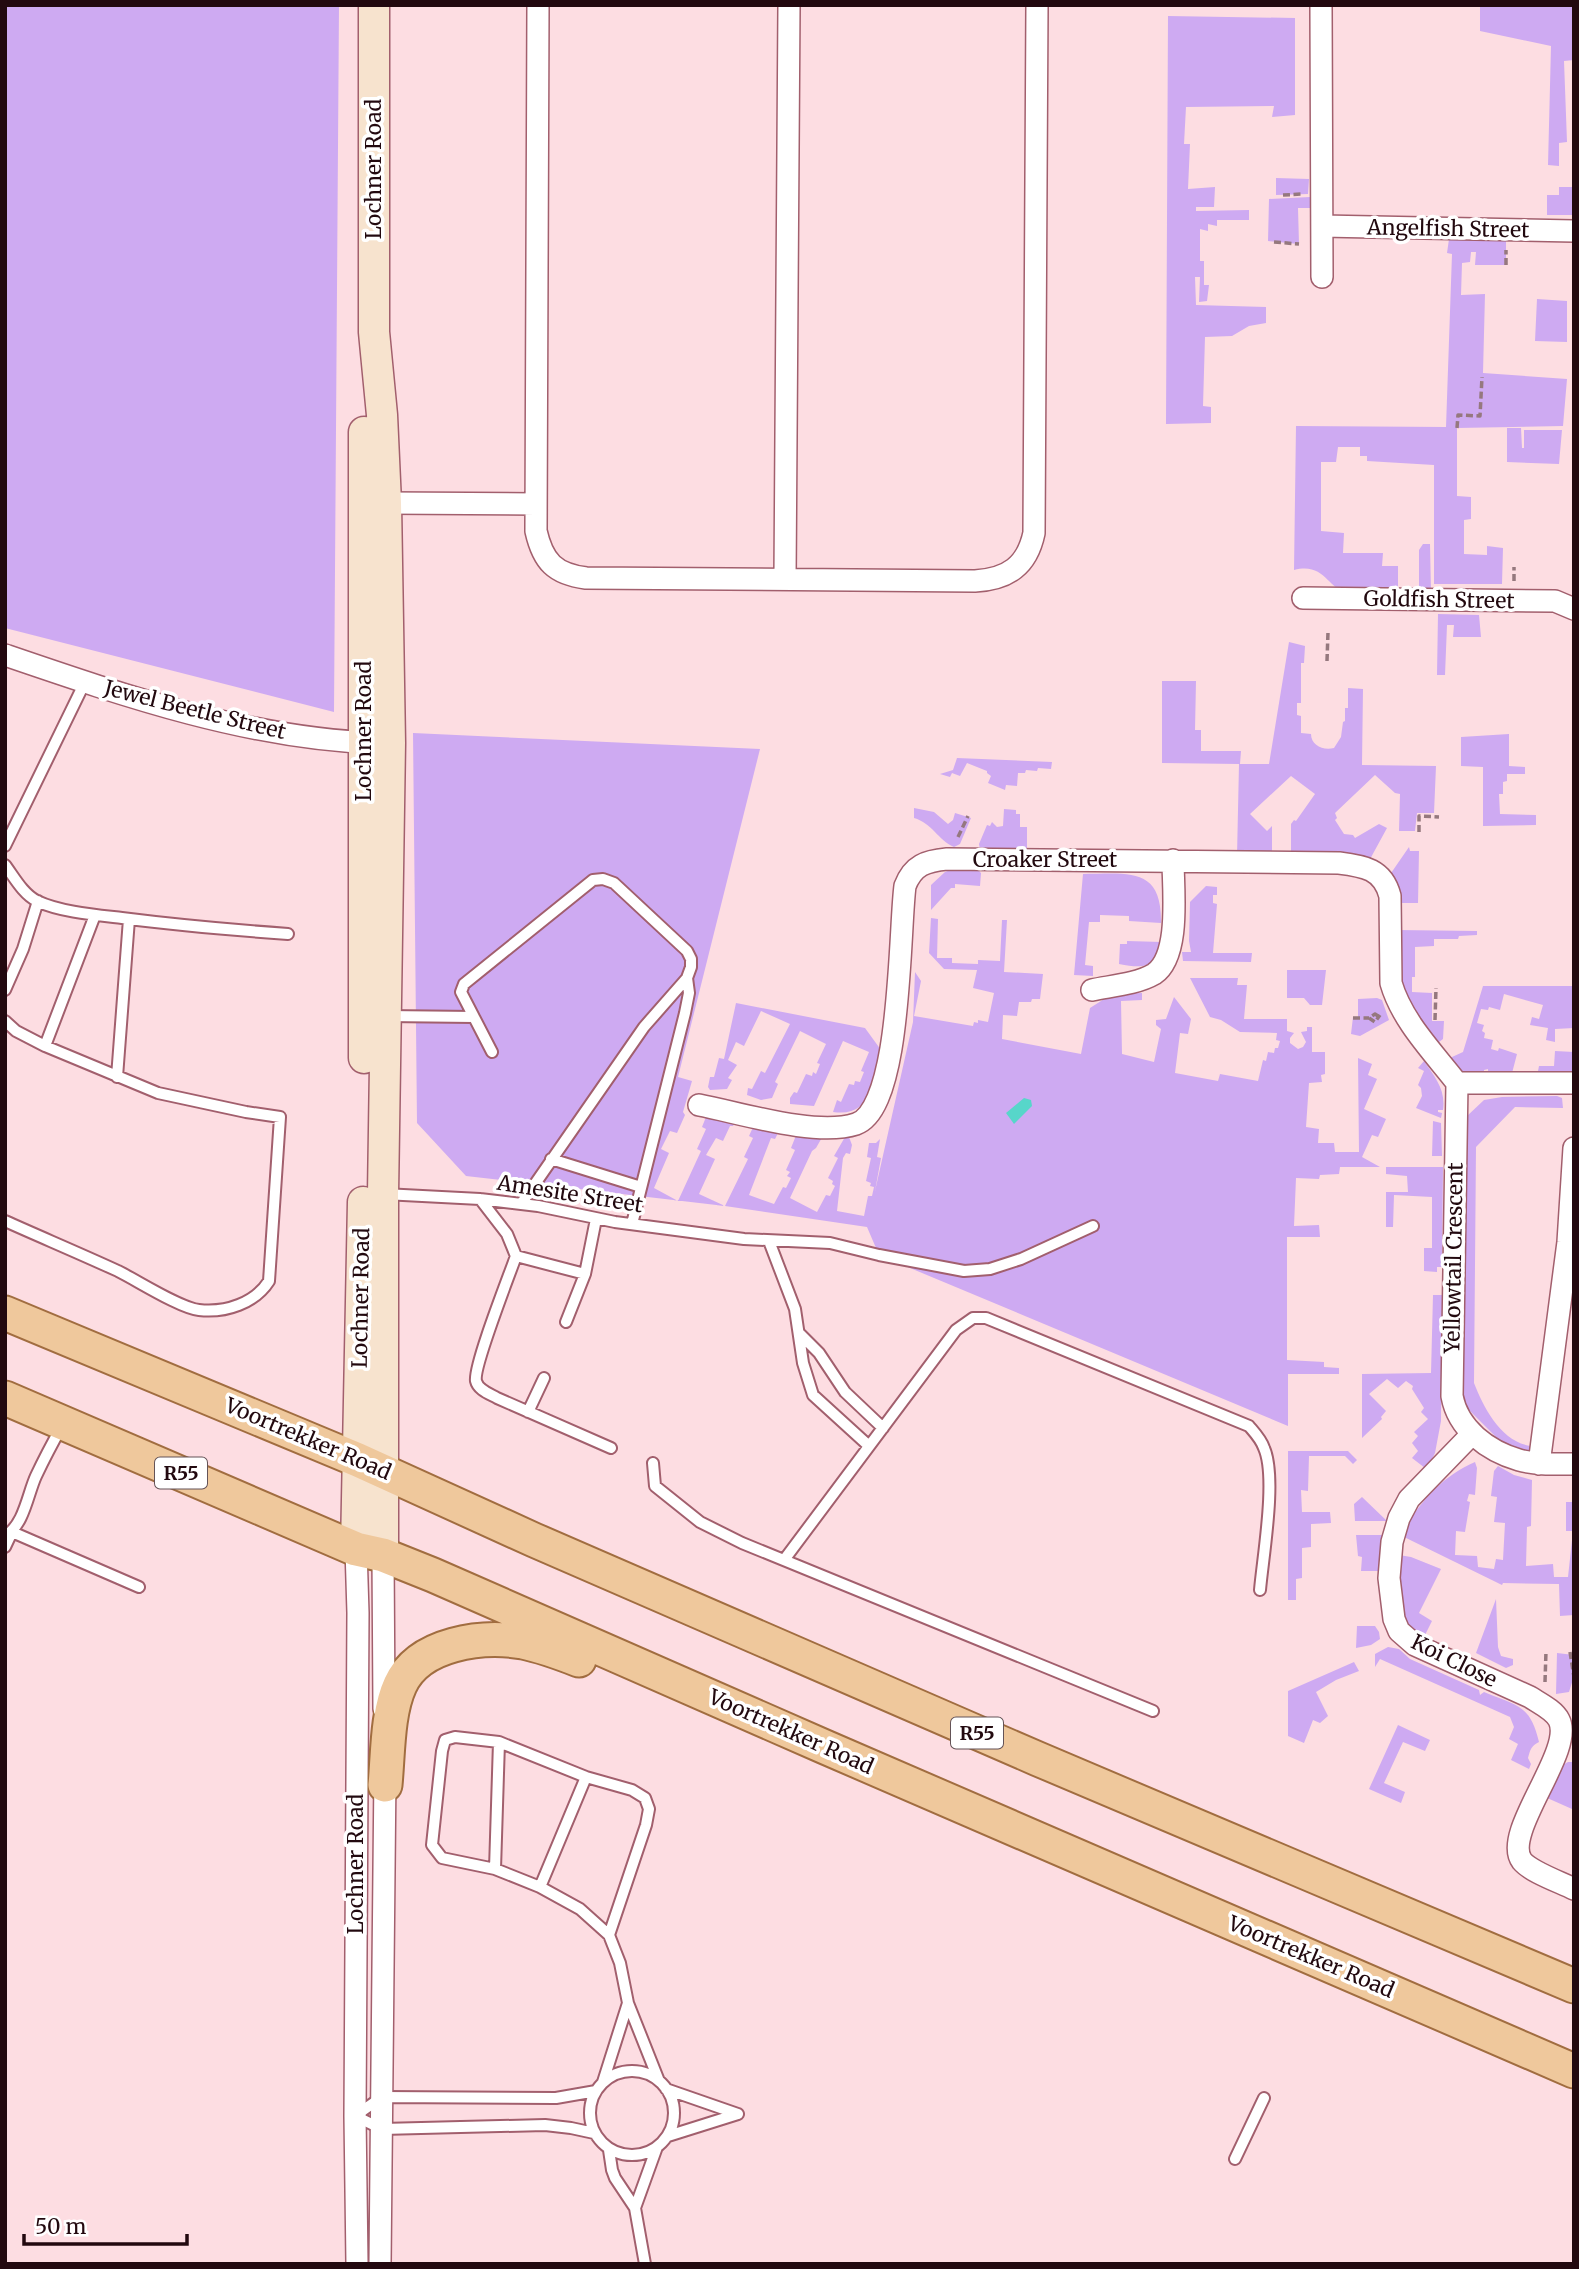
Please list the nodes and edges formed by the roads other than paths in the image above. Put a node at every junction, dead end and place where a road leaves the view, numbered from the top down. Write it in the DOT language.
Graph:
graph roads {
  1 [pos="374,5"];
  2 [pos="538,5"];
  3 [pos="789,5"];
  4 [pos="1037,5"];
  5 [pos="1321,5"];
  6 [pos="1322,226"];
  7 [pos="1574,231"];
  8 [pos="1322,277"];
  9 [pos="374,332"];
  10 [pos="386,503"];
  11 [pos="536,504"];
  12 [pos="785,579"];
  13 [pos="1303,598"];
  14 [pos="1574,609"];
  15 [pos="5,655"];
  16 [pos="85,682"];
  17 [pos="377,743"];
  18 [pos="5,846"];
  19 [pos="1173,860"];
  20 [pos="5,865"];
  21 [pos="38,901"];
  22 [pos="95,915"];
  23 [pos="129,919"];
  24 [pos="288,933"];
  25 [pos="687,978"];
  26 [pos="5,990"];
  27 [pos="1092,990"];
  28 [pos="386,1016"];
  29 [pos="474,1017"];
  30 [pos="5,1021"];
  31 [pos="45,1045"];
  32 [pos="492,1052"];
  33 [pos="117,1077"];
  34 [pos="1457,1083"];
  35 [pos="1574,1083"];
  36 [pos="699,1105"];
  37 [pos="1574,1148"];
  38 [pos="551,1159"];
  39 [pos="641,1186"];
  40 [pos="373,1193"];
  41 [pos="480,1199"];
  42 [pos="522,1205"];
  43 [pos="596,1219"];
  44 [pos="5,1221"];
  45 [pos="632,1224"];
  46 [pos="1094,1226"];
  47 [pos="769,1241"];
  48 [pos="516,1256"];
  49 [pos="585,1274"];
  50 [pos="5,1313"];
  51 [pos="566,1322"];
  52 [pos="800,1334"];
  53 [pos="544,1378"];
  54 [pos="5,1398"];
  55 [pos="528,1412"];
  56 [pos="64,1423"];
  57 [pos="883,1427"];
  58 [pos="1472,1434"];
  59 [pos="869,1446"];
  60 [pos="611,1448"];
  61 [pos="653,1463"];
  62 [pos="1539,1464"];
  63 [pos="1574,1464"];
  64 [pos="371,1465"];
  65 [pos="9,1533"];
  66 [pos="5,1548"];
  67 [pos="370,1552"];
  68 [pos="784,1560"];
  69 [pos="139,1587"];
  70 [pos="1259,1590"];
  71 [pos="1153,1711"];
  72 [pos="499,1742"];
  73 [pos="825,1747"];
  74 [pos="586,1777"];
  75 [pos="385,1785"];
  76 [pos="495,1869"];
  77 [pos="540,1887"];
  78 [pos="1574,1889"];
  79 [pos="610,1935"];
  80 [pos="1574,1986"];
  81 [pos="628,2003"];
  82 [pos="1574,2071"];
  83 [pos="663,2085"];
  84 [pos="600,2087"];
  85 [pos="382,2097"];
  86 [pos="1264,2098"];
  87 [pos="355,2116"];
  88 [pos="382,2129"];
  89 [pos="594,2133"];
  90 [pos="668,2136"];
  91 [pos="657,2147"];
  92 [pos="609,2150"];
  93 [pos="1235,2159"];
  94 [pos="635,2208"];
  95 [pos="356,2264"];
  96 [pos="380,2264"];
  97 [pos="645,2264"];
  1 -- 9 [label="street, Lochner Road"];
  2 -- 11 [label="street"];
  3 -- 12 [label="street"];
  4 -- 12 [label="street"];
  5 -- 6 [label="street"];
  6 -- 7 [label="street, Angelfish Street"];
  6 -- 8 [label="street"];
  9 -- 10 [label="street, Lochner Road"];
  9 -- 17 [label="street, Lochner Road"];
  10 -- 11 [label="street"];
  10 -- 17 [label="street, Lochner Road"];
  11 -- 12 [label="street"];
  13 -- 14 [label="street, Goldfish Street"];
  15 -- 16 [label="street, Jewel Beetle Street"];
  16 -- 17 [label="street, Jewel Beetle Street"];
  16 -- 18 [label="lane"];
  17 -- 28 [label="street, Lochner Road"];
  17 -- 40 [label="street, Lochner Road"];
  19 -- 27 [label="street"];
  19 -- 34 [label="street, Croaker Street"];
  19 -- 36 [label="street, Croaker Street"];
  20 -- 21 [label="lane"];
  21 -- 22 [label="lane"];
  21 -- 26 [label="lane"];
  22 -- 23 [label="lane"];
  22 -- 31 [label="lane"];
  23 -- 24 [label="lane"];
  23 -- 33 [label="lane"];
  25 -- 29 [label="lane"];
  25 -- 38 [label="lane"];
  25 -- 39 [label="lane"];
  28 -- 29 [label="lane"];
  28 -- 40 [label="street, Lochner Road"];
  29 -- 32 [label="lane"];
  30 -- 31 [label="lane"];
  31 -- 33 [label="lane"];
  33 -- 44 [label="lane"];
  34 -- 35 [label="street"];
  34 -- 58 [label="street, Yellowtail Crescent"];
  37 -- 62 [label="street"];
  38 -- 39 [label="lane"];
  38 -- 42 [label="lane"];
  39 -- 45 [label="lane"];
  40 -- 41 [label="lane, Amesite Street"];
  40 -- 64 [label="street, Lochner Road"];
  41 -- 42 [label="lane, Amesite Street"];
  41 -- 48 [label="lane"];
  42 -- 43 [label="lane, Amesite Street"];
  43 -- 45 [label="lane, Amesite Street"];
  43 -- 49 [label="lane"];
  45 -- 47 [label="lane, Amesite Street"];
  46 -- 47 [label="lane, Amesite Street"];
  47 -- 52 [label="lane"];
  48 -- 49 [label="lane"];
  48 -- 55 [label="lane"];
  49 -- 51 [label="lane"];
  50 -- 64 [label="main road, Voortrekker Road / R55"];
  52 -- 57 [label="lane"];
  52 -- 59 [label="lane"];
  53 -- 55 [label="lane"];
  54 -- 56 [label="main road, Voortrekker Road / R55"];
  55 -- 60 [label="lane"];
  56 -- 65 [label="lane"];
  56 -- 67 [label="main road, Voortrekker Road / R55"];
  57 -- 59 [label="lane"];
  57 -- 70 [label="lane"];
  58 -- 62 [label="street, Yellowtail Crescent"];
  58 -- 78 [label="street, Koi Close"];
  59 -- 68 [label="lane"];
  61 -- 68 [label="lane"];
  62 -- 63 [label="street, Yellowtail Crescent"];
  64 -- 67 [label="street, Lochner Road"];
  64 -- 80 [label="main road, Voortrekker Road / R55"];
  65 -- 66 [label="lane"];
  65 -- 69 [label="lane"];
  67 -- 73 [label="main road, Voortrekker Road / R55"];
  67 -- 75 [label="street, Lochner Road"];
  67 -- 87 [label="street, Lochner Road"];
  68 -- 71 [label="lane"];
  72 -- 74 [label="lane"];
  72 -- 76 [label="lane"];
  72 -- 76 [label="lane"];
  73 -- 75 [label="main road"];
  73 -- 82 [label="main road, Voortrekker Road / R55"];
  74 -- 77 [label="lane"];
  74 -- 79 [label="lane"];
  75 -- 85 [label="street, Lochner Road"];
  76 -- 77 [label="lane"];
  77 -- 79 [label="lane"];
  79 -- 81 [label="lane"];
  81 -- 83 [label="lane"];
  81 -- 84 [label="lane"];
  83 -- 84 [label="lane"];
  83 -- 90 [label="lane"];
  83 -- 90 [label="lane"];
  84 -- 85 [label="lane"];
  84 -- 89 [label="lane"];
  85 -- 87 [label="lane"];
  85 -- 88 [label="street, Lochner Road"];
  86 -- 93 [label="lane"];
  87 -- 88 [label="lane"];
  87 -- 95 [label="street, Lochner Road"];
  88 -- 89 [label="lane"];
  88 -- 96 [label="street, Lochner Road"];
  89 -- 92 [label="lane"];
  90 -- 91 [label="lane"];
  91 -- 92 [label="lane"];
  91 -- 94 [label="lane"];
  92 -- 94 [label="lane"];
  94 -- 97 [label="lane"];
}
